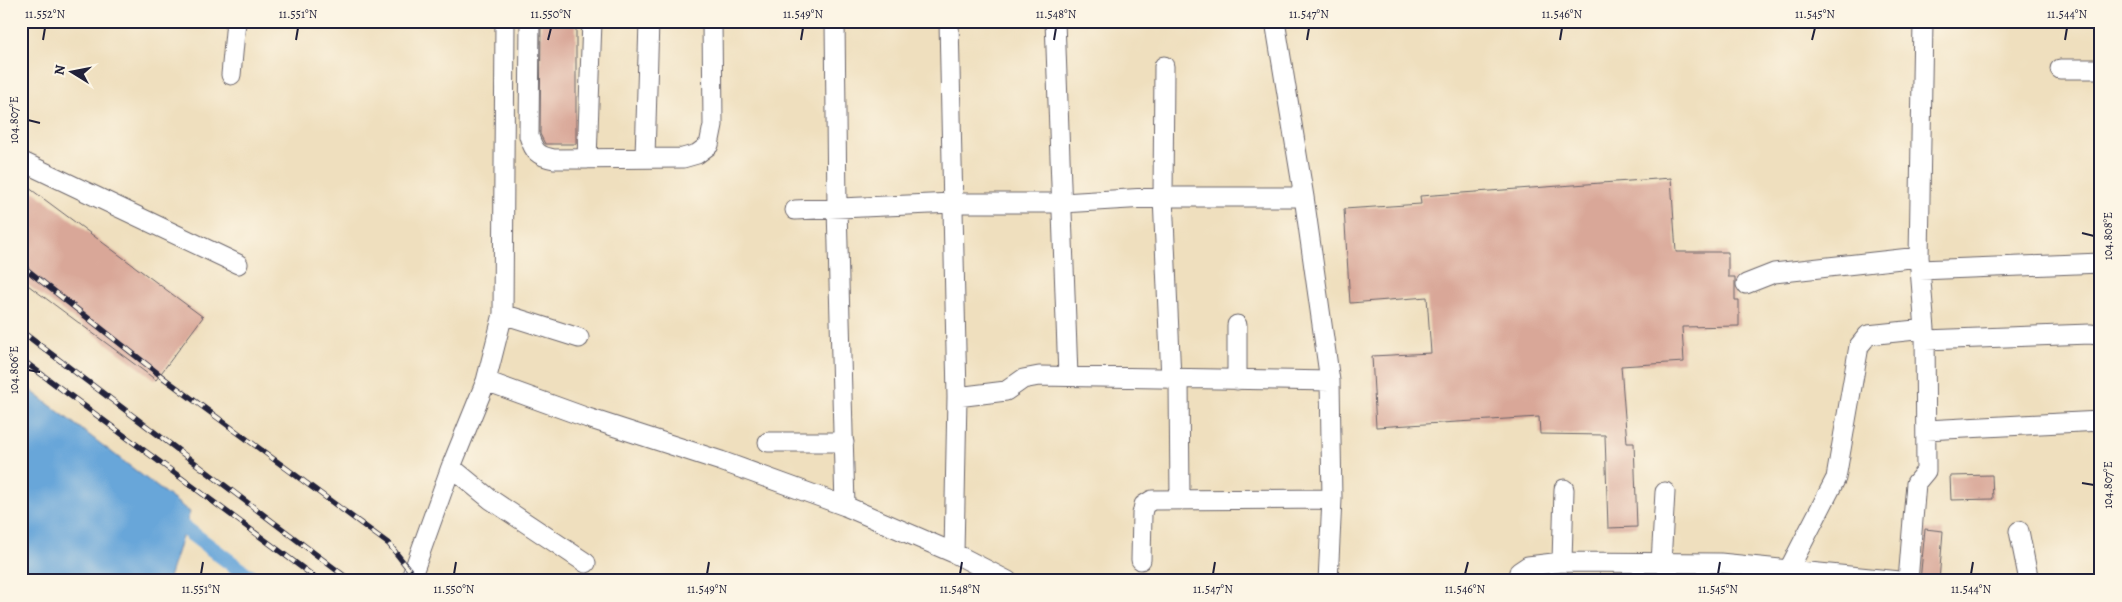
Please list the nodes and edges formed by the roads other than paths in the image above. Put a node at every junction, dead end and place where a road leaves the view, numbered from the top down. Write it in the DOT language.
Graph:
graph roads {
  1 [pos="236,21"];
  2 [pos="505,21"];
  3 [pos="530,21"];
  4 [pos="592,21"];
  5 [pos="649,21"];
  6 [pos="712,21"];
  7 [pos="835,21"];
  8 [pos="949,21"];
  9 [pos="1055,21"];
  10 [pos="1275,21"];
  11 [pos="1923,21"];
  12 [pos="1164,66"];
  13 [pos="2060,69"];
  14 [pos="2101,69"];
  15 [pos="231,76"];
  16 [pos="645,157"];
  17 [pos="587,159"];
  18 [pos="21,161"];
  19 [pos="1304,197"];
  20 [pos="1163,198"];
  21 [pos="954,203"];
  22 [pos="1062,203"];
  23 [pos="837,208"];
  24 [pos="795,210"];
  25 [pos="2101,263"];
  26 [pos="238,264"];
  27 [pos="1919,264"];
  28 [pos="1746,284"];
  29 [pos="503,314"];
  30 [pos="1237,325"];
  31 [pos="1925,334"];
  32 [pos="579,338"];
  33 [pos="2101,338"];
  34 [pos="1068,376"];
  35 [pos="1175,379"];
  36 [pos="1238,380"];
  37 [pos="486,381"];
  38 [pos="1330,381"];
  39 [pos="957,397"];
  40 [pos="2101,421"];
  41 [pos="1926,430"];
  42 [pos="768,442"];
  43 [pos="844,442"];
  44 [pos="451,467"];
  45 [pos="1564,490"];
  46 [pos="1665,492"];
  47 [pos="1332,499"];
  48 [pos="1180,500"];
  49 [pos="846,506"];
  50 [pos="2019,531"];
  51 [pos="954,553"];
  52 [pos="1141,560"];
  53 [pos="1562,562"];
  54 [pos="586,563"];
  55 [pos="1661,563"];
  56 [pos="1788,575"];
  57 [pos="410,581"];
  58 [pos="1008,581"];
  59 [pos="1328,581"];
  60 [pos="1517,581"];
  61 [pos="1900,581"];
  62 [pos="1908,581"];
  63 [pos="2029,581"];
  1 -- 15 [label="street"];
  2 -- 29 [label="street"];
  3 -- 17 [label="street"];
  4 -- 17 [label="street"];
  5 -- 16 [label="street"];
  6 -- 16 [label="street"];
  7 -- 23 [label="street"];
  8 -- 21 [label="street"];
  9 -- 22 [label="street"];
  10 -- 19 [label="street"];
  11 -- 27 [label="street"];
  12 -- 20 [label="street"];
  13 -- 14 [label="street"];
  16 -- 17 [label="street"];
  18 -- 26 [label="street"];
  19 -- 20 [label="street"];
  19 -- 38 [label="street"];
  20 -- 22 [label="street"];
  20 -- 35 [label="street"];
  21 -- 22 [label="street"];
  21 -- 23 [label="street"];
  21 -- 39 [label="street"];
  22 -- 34 [label="street"];
  23 -- 24 [label="street"];
  23 -- 43 [label="street"];
  25 -- 27 [label="street"];
  27 -- 28 [label="street"];
  27 -- 31 [label="street"];
  29 -- 32 [label="street"];
  29 -- 37 [label="street"];
  30 -- 36 [label="street"];
  31 -- 33 [label="street"];
  31 -- 41 [label="street"];
  31 -- 56 [label="street"];
  34 -- 35 [label="street"];
  34 -- 39 [label="street"];
  35 -- 36 [label="street"];
  35 -- 48 [label="street"];
  36 -- 38 [label="street"];
  37 -- 44 [label="street"];
  37 -- 49 [label="street"];
  38 -- 47 [label="street"];
  39 -- 51 [label="street"];
  40 -- 41 [label="street"];
  41 -- 62 [label="street"];
  42 -- 43 [label="street"];
  43 -- 49 [label="street"];
  44 -- 54 [label="street"];
  44 -- 57 [label="street"];
  45 -- 53 [label="street"];
  46 -- 55 [label="street"];
  47 -- 48 [label="street"];
  47 -- 59 [label="street"];
  48 -- 52 [label="street"];
  49 -- 51 [label="street"];
  50 -- 63 [label="street"];
  51 -- 58 [label="street"];
  53 -- 55 [label="street"];
  53 -- 60 [label="street"];
  55 -- 56 [label="street"];
  56 -- 61 [label="street"];
}
